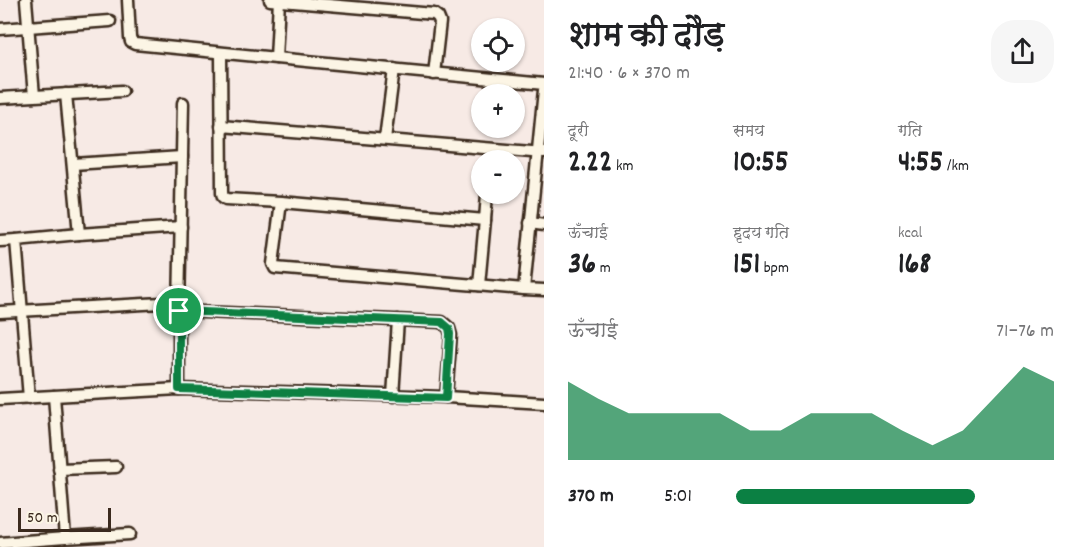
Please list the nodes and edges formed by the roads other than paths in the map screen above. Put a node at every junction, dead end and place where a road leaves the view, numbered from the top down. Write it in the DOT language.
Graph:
graph roads {
  1 [pos="26,0"];
  2 [pos="128,0"];
  3 [pos="276,0"];
  4 [pos="110,21"];
  5 [pos="28,27"];
  6 [pos="0,29"];
  7 [pos="221,53"];
  8 [pos="276,58"];
  9 [pos="394,69"];
  10 [pos="434,74"];
  11 [pos="544,84"];
  12 [pos="544,90"];
  13 [pos="122,91"];
  14 [pos="66,94"];
  15 [pos="34,96"];
  16 [pos="0,98"];
  17 [pos="183,103"];
  18 [pos="221,126"];
  19 [pos="385,139"];
  20 [pos="491,148"];
  21 [pos="541,153"];
  22 [pos="182,157"];
  23 [pos="73,164"];
  24 [pos="281,202"];
  25 [pos="487,204"];
  26 [pos="485,220"];
  27 [pos="530,223"];
  28 [pos="544,225"];
  29 [pos="181,227"];
  30 [pos="79,234"];
  31 [pos="16,240"];
  32 [pos="0,242"];
  33 [pos="479,285"];
  34 [pos="524,289"];
  35 [pos="544,290"];
  36 [pos="180,306"];
  37 [pos="23,311"];
  38 [pos="0,312"];
  39 [pos="398,320"];
  40 [pos="179,389"];
  41 [pos="54,396"];
  42 [pos="393,396"];
  43 [pos="29,398"];
  44 [pos="446,398"];
  45 [pos="0,399"];
  46 [pos="544,403"];
  47 [pos="116,467"];
  48 [pos="59,469"];
  49 [pos="130,534"];
  50 [pos="65,538"];
  51 [pos="0,543"];
  52 [pos="15,545"];
  1 -- 5 [label="street"];
  2 -- 7 [label="street"];
  3 -- 8 [label="street"];
  3 -- 10 [label="street"];
  4 -- 5 [label="street"];
  5 -- 6 [label="street"];
  5 -- 15 [label="street"];
  7 -- 8 [label="street"];
  7 -- 18 [label="street"];
  8 -- 9 [label="street"];
  9 -- 10 [label="street"];
  9 -- 19 [label="street"];
  10 -- 11 [label="street"];
  12 -- 21 [label="street"];
  13 -- 14 [label="street"];
  14 -- 15 [label="street"];
  14 -- 23 [label="street"];
  15 -- 16 [label="street"];
  17 -- 22 [label="street"];
  18 -- 19 [label="street"];
  18 -- 24 [label="street"];
  19 -- 20 [label="street"];
  20 -- 21 [label="street"];
  21 -- 27 [label="street"];
  22 -- 23 [label="street"];
  22 -- 29 [label="street"];
  23 -- 30 [label="street"];
  24 -- 26 [label="street"];
  24 -- 33 [label="street"];
  25 -- 26 [label="street"];
  26 -- 33 [label="street"];
  27 -- 28 [label="street"];
  27 -- 34 [label="street"];
  29 -- 30 [label="street"];
  29 -- 36 [label="street"];
  30 -- 31 [label="street"];
  31 -- 32 [label="street"];
  31 -- 37 [label="street"];
  33 -- 34 [label="street"];
  34 -- 35 [label="street"];
  36 -- 37 [label="street"];
  36 -- 39 [label="street"];
  36 -- 40 [label="street"];
  37 -- 38 [label="street"];
  37 -- 43 [label="street"];
  39 -- 42 [label="street"];
  39 -- 44 [label="street"];
  40 -- 41 [label="street"];
  40 -- 42 [label="street"];
  41 -- 43 [label="street"];
  41 -- 48 [label="street"];
  42 -- 44 [label="street"];
  43 -- 45 [label="street"];
  44 -- 46 [label="street"];
  47 -- 48 [label="street"];
  48 -- 50 [label="street"];
  49 -- 50 [label="street"];
  50 -- 52 [label="street"];
  51 -- 52 [label="street"];
}
